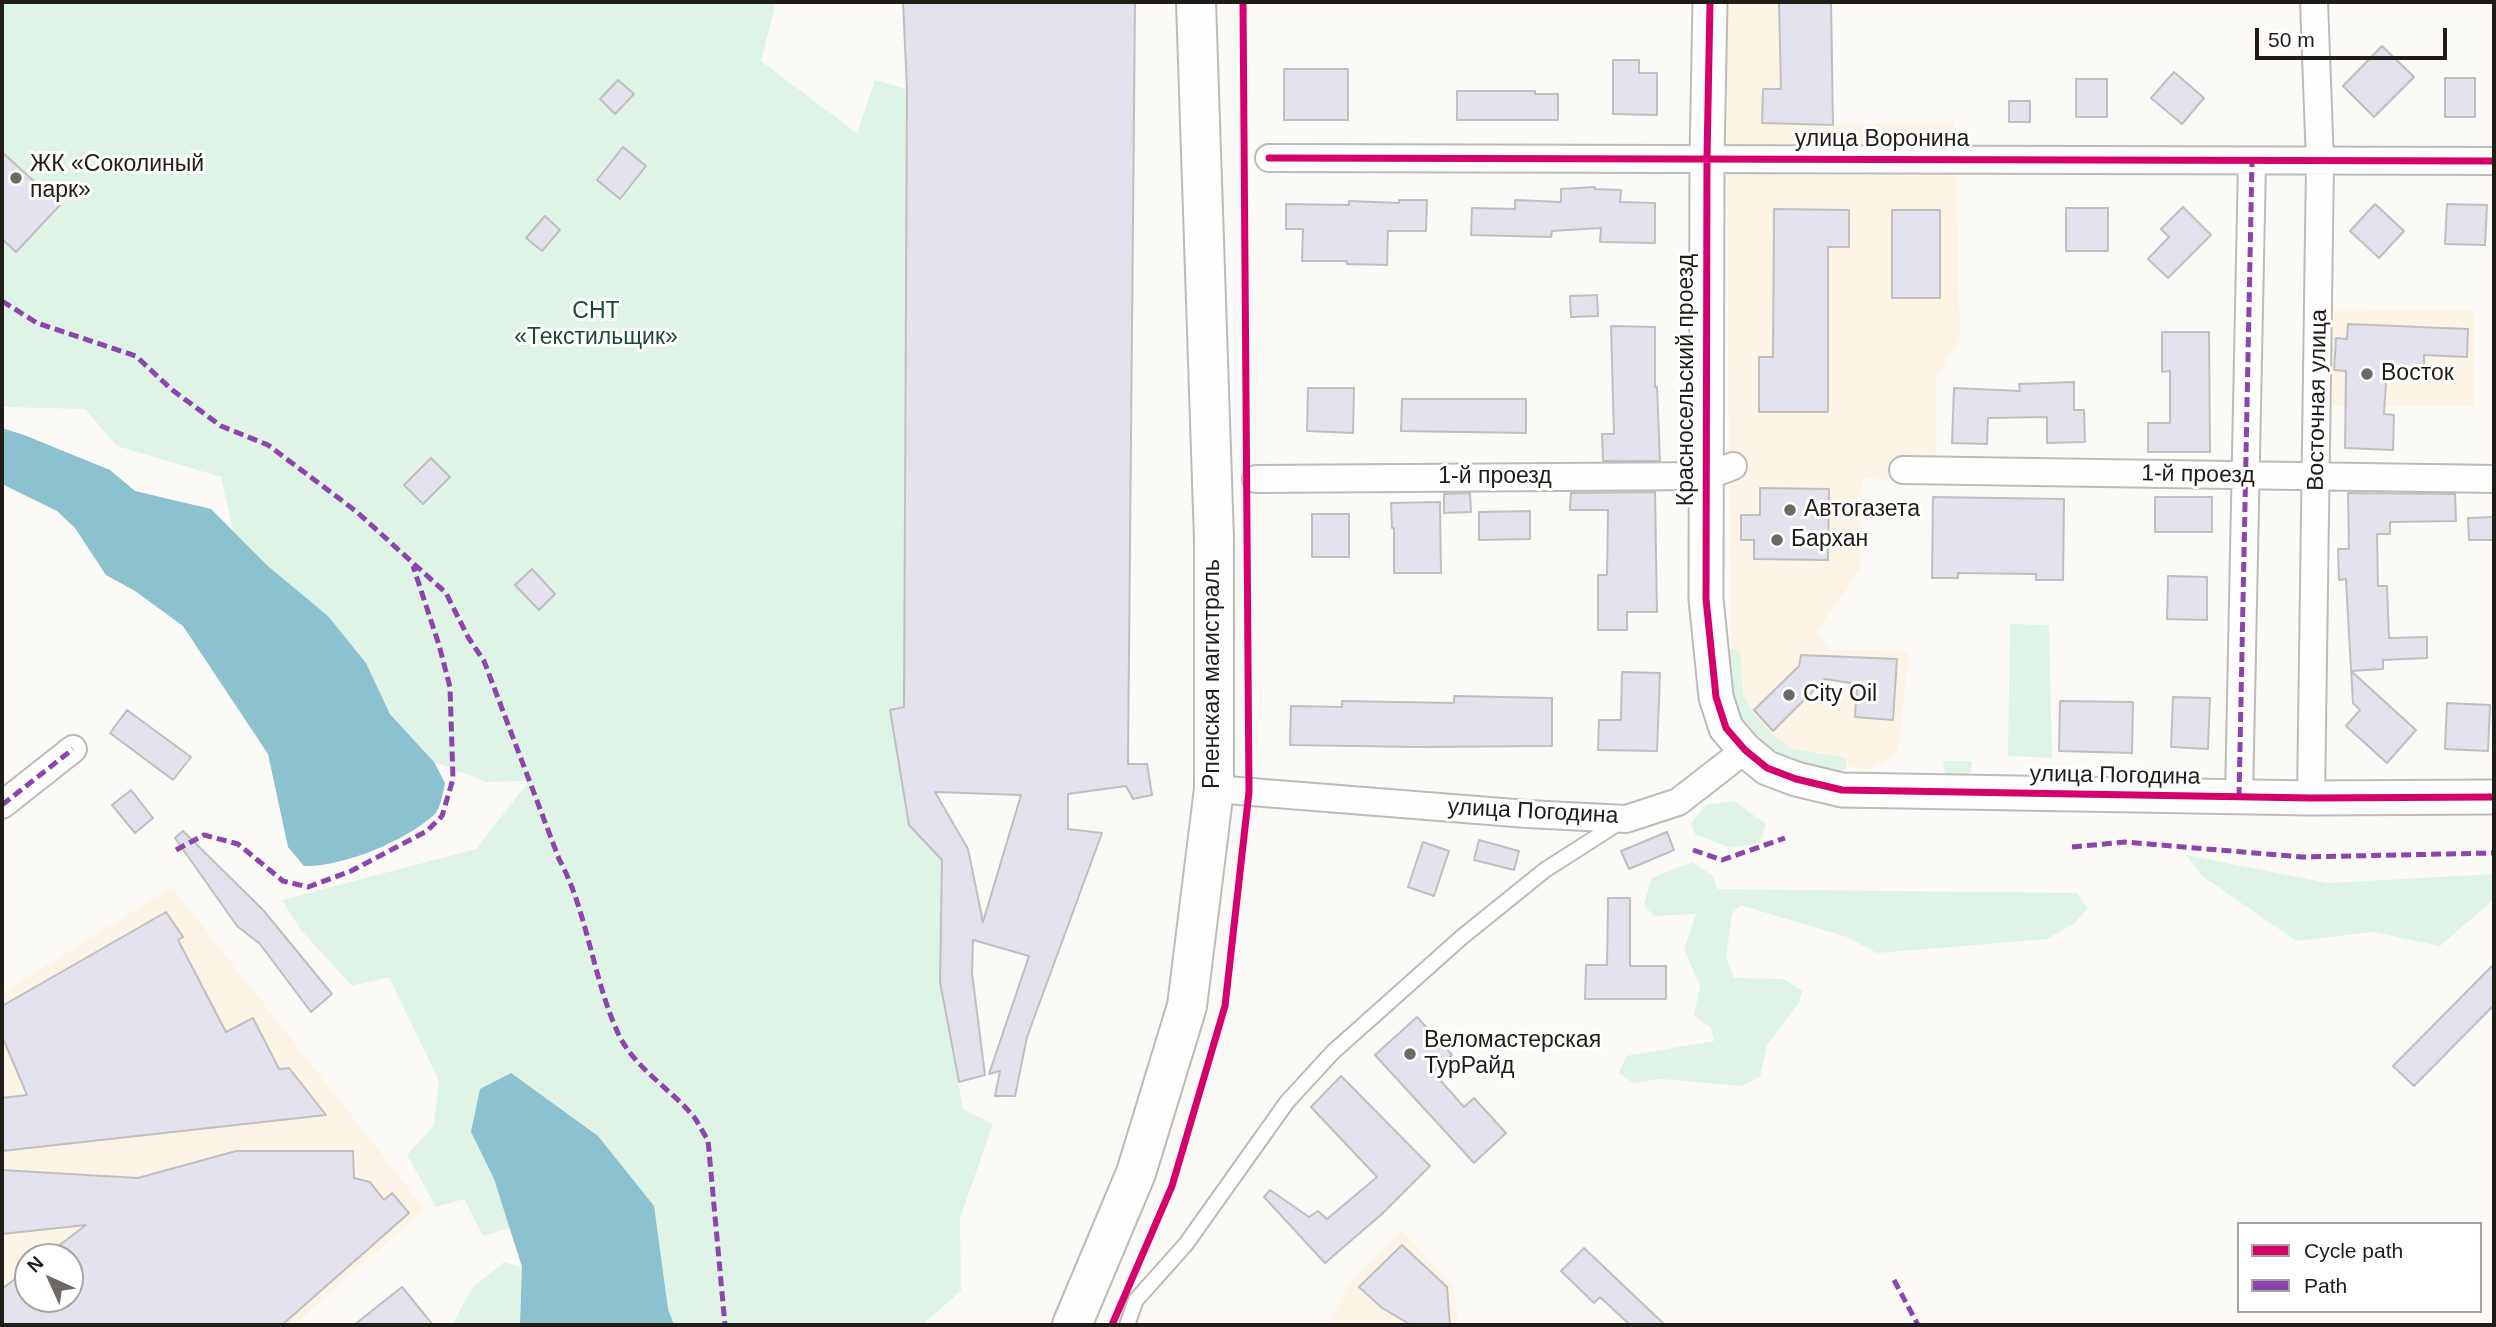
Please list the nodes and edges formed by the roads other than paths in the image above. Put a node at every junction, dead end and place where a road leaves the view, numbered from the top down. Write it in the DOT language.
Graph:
graph roads {
  1 [pos="1196,2"];
  2 [pos="1710,2"];
  3 [pos="2314,2"];
  4 [pos="1269,158"];
  5 [pos="1707,158"];
  6 [pos="2494,161"];
  7 [pos="2252,162"];
  8 [pos="2320,162"];
  9 [pos="1903,470"];
  10 [pos="1720,471"];
  11 [pos="2246,476"];
  12 [pos="2317,478"];
  13 [pos="2494,478"];
  14 [pos="1256,479"];
  15 [pos="73,749"];
  16 [pos="1745,750"];
  17 [pos="1214,789"];
  18 [pos="2239,797"];
  19 [pos="2494,797"];
  20 [pos="2311,798"];
  21 [pos="2,805"];
  22 [pos="1626,819"];
  23 [pos="1072,1325"];
  24 [pos="1127,1325"];
  1 -- 17 [label="main road, Рпенская магистраль"];
  2 -- 5 [label="street, Красносельский проезд"];
  3 -- 8 [label="street, Восточная улица"];
  4 -- 5 [label="street, улица Воронина"];
  5 -- 7 [label="street, улица Воронина"];
  5 -- 10 [label="street, Красносельский проезд"];
  6 -- 8 [label="street, улица Воронина"];
  7 -- 8 [label="street, улица Воронина"];
  7 -- 11 [label="street"];
  8 -- 12 [label="street, Восточная улица"];
  9 -- 11 [label="street, 1-й проезд"];
  10 -- 14 [label="street, 1-й проезд"];
  10 -- 16 [label="street, Красносельский проезд"];
  11 -- 12 [label="street, 1-й проезд"];
  11 -- 18 [label="street"];
  12 -- 13 [label="street, 1-й проезд"];
  12 -- 20 [label="street, Восточная улица"];
  15 -- 21 [label="street"];
  16 -- 18 [label="street, улица Погодина"];
  16 -- 22 [label="street, улица Погодина"];
  17 -- 22 [label="street, улица Погодина"];
  17 -- 23 [label="main road, Рпенская магистраль"];
  18 -- 20 [label="street, улица Погодина"];
  19 -- 20 [label="street, улица Погодина"];
  22 -- 24 [label="lane"];
}
